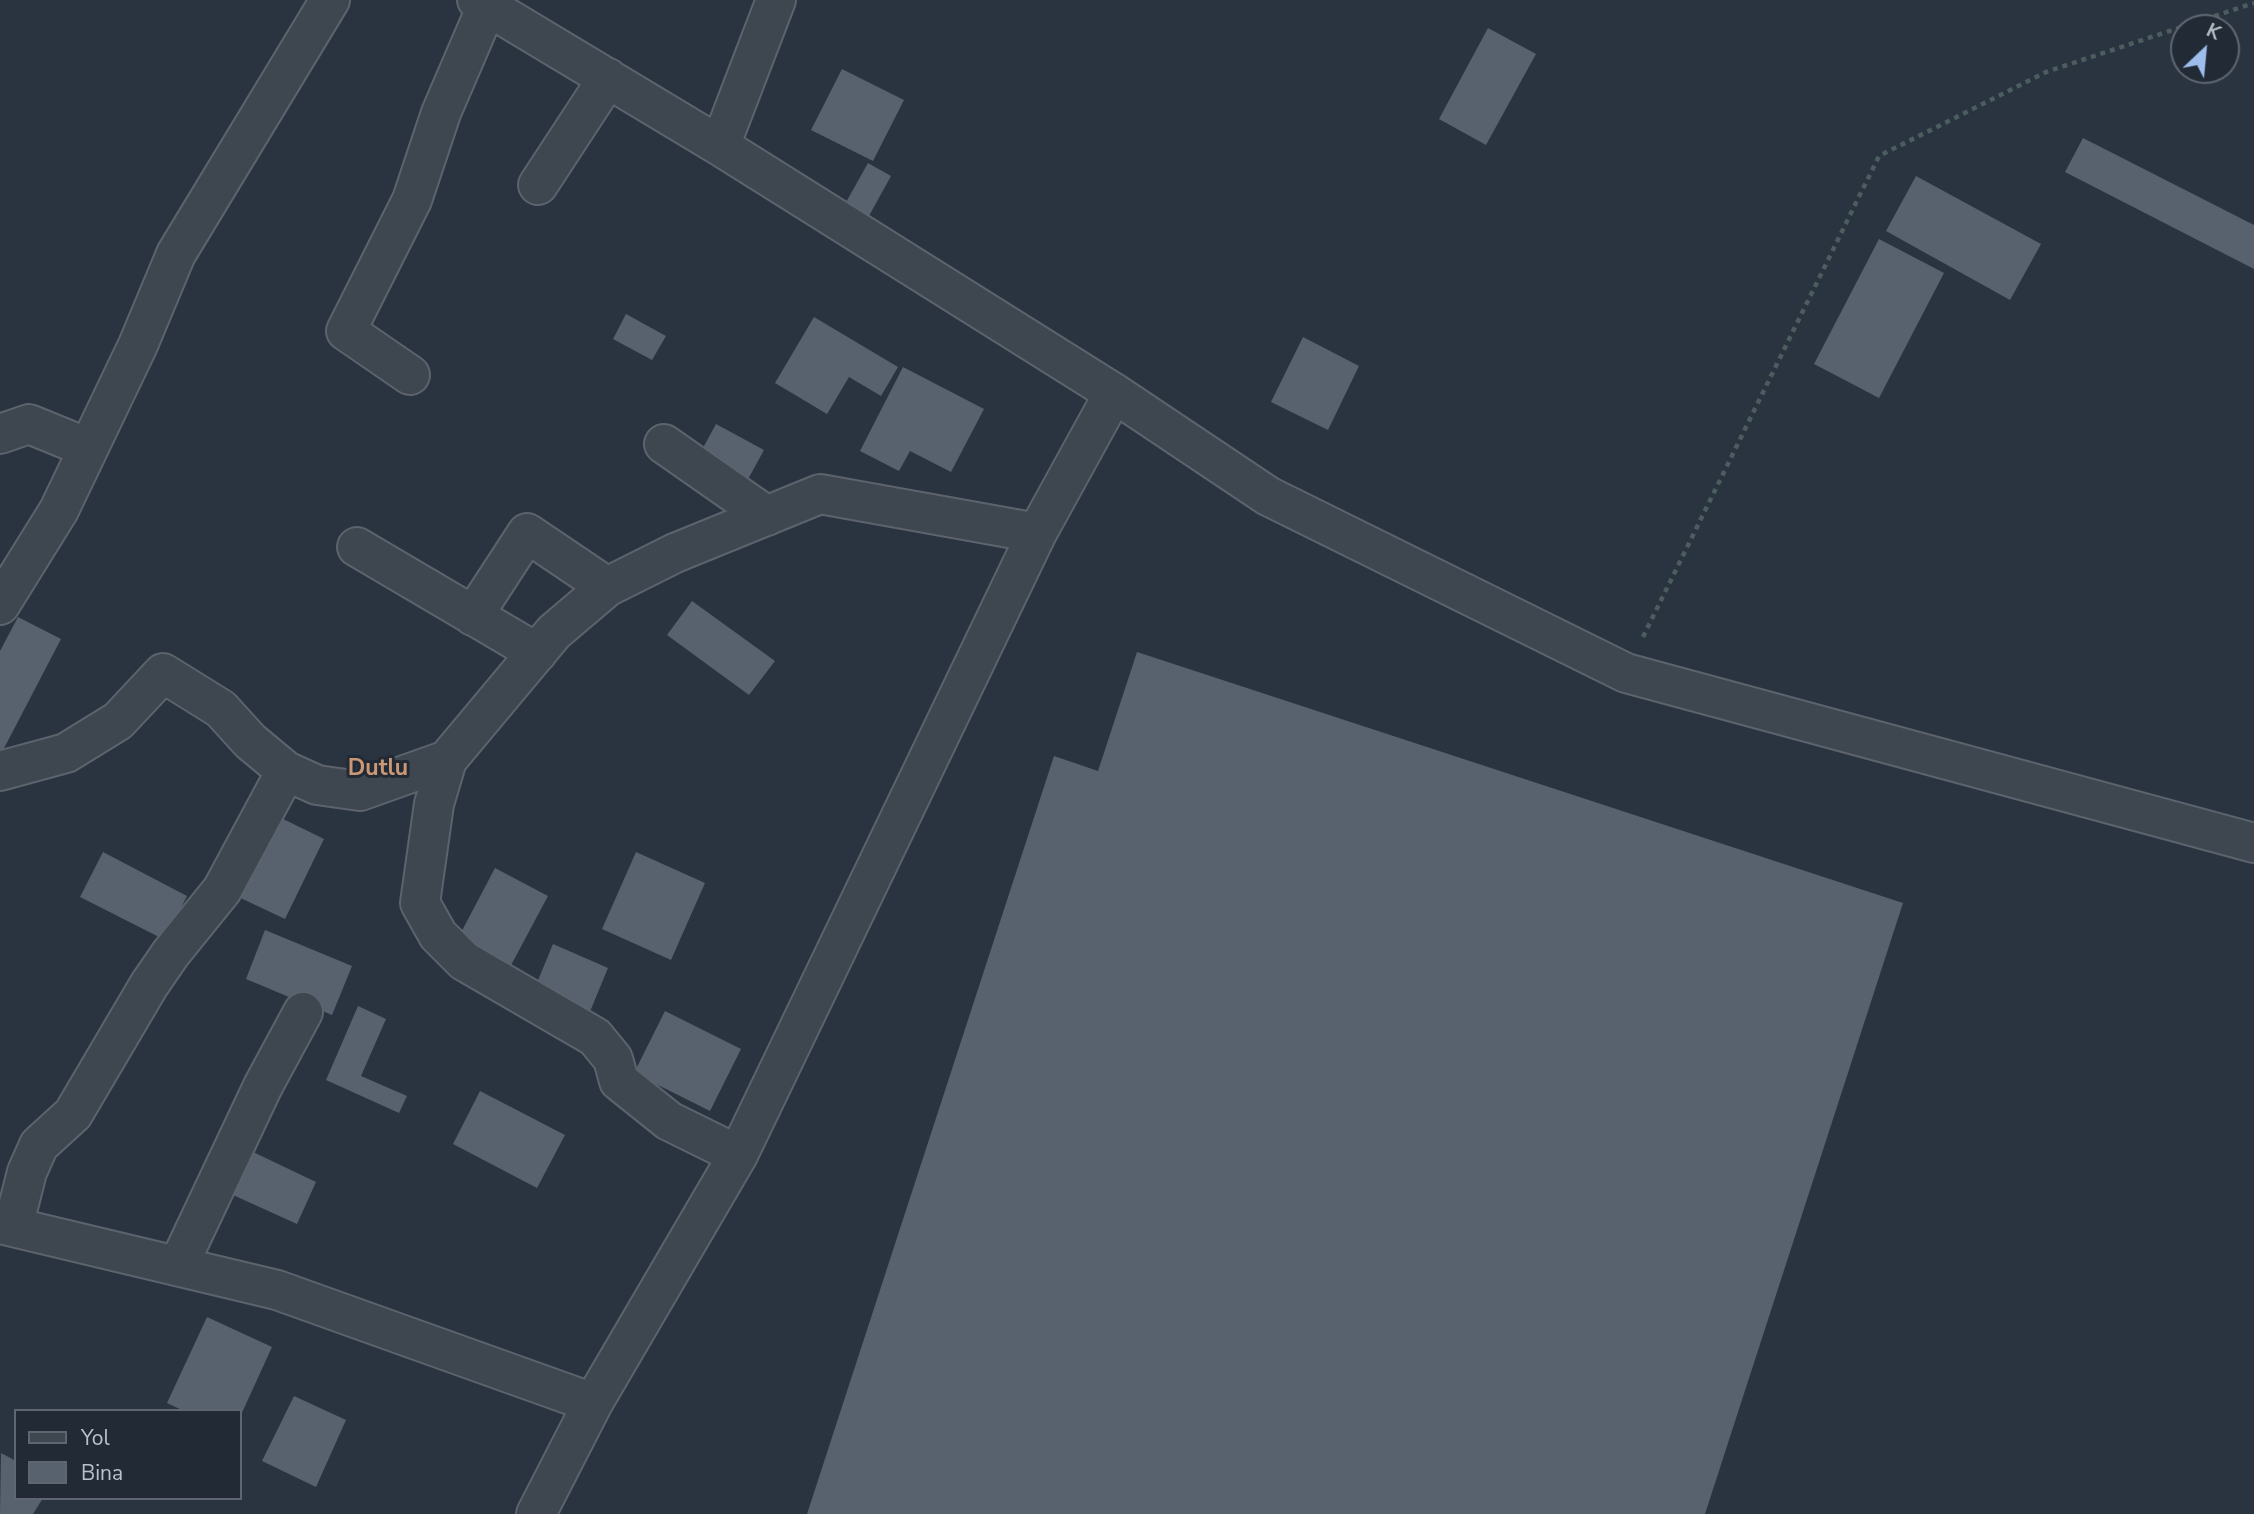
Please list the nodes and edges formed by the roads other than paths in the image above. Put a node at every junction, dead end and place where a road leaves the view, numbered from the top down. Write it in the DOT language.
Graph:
graph roads {
  1 [pos="330,0"];
  2 [pos="776,0"];
  3 [pos="482,3"];
  4 [pos="608,78"];
  5 [pos="720,146"];
  6 [pos="538,185"];
  7 [pos="410,375"];
  8 [pos="1114,393"];
  9 [pos="0,434"];
  10 [pos="664,444"];
  11 [pos="88,448"];
  12 [pos="767,516"];
  13 [pos="1037,533"];
  14 [pos="357,547"];
  15 [pos="607,587"];
  16 [pos="0,605"];
  17 [pos="473,616"];
  18 [pos="537,653"];
  19 [pos="447,760"];
  20 [pos="0,771"];
  21 [pos="286,771"];
  22 [pos="2254,843"];
  23 [pos="303,1012"];
  24 [pos="738,1154"];
  25 [pos="7,1225"];
  26 [pos="178,1266"];
  27 [pos="593,1403"];
  28 [pos="536,1514"];
  1 -- 11 [label="street"];
  2 -- 5 [label="street"];
  3 -- 4 [label="street"];
  3 -- 7 [label="street"];
  4 -- 5 [label="street"];
  4 -- 6 [label="street"];
  5 -- 8 [label="street"];
  8 -- 13 [label="street"];
  8 -- 22 [label="street"];
  9 -- 11 [label="street"];
  10 -- 12 [label="street"];
  11 -- 16 [label="street"];
  12 -- 13 [label="street"];
  12 -- 15 [label="street"];
  13 -- 24 [label="street"];
  14 -- 17 [label="street"];
  15 -- 17 [label="street"];
  15 -- 18 [label="street"];
  17 -- 18 [label="street"];
  18 -- 19 [label="street"];
  19 -- 21 [label="street"];
  19 -- 24 [label="street"];
  20 -- 21 [label="street"];
  21 -- 25 [label="street"];
  23 -- 26 [label="street"];
  24 -- 27 [label="street"];
  25 -- 26 [label="street"];
  26 -- 27 [label="street"];
  27 -- 28 [label="street"];
}
